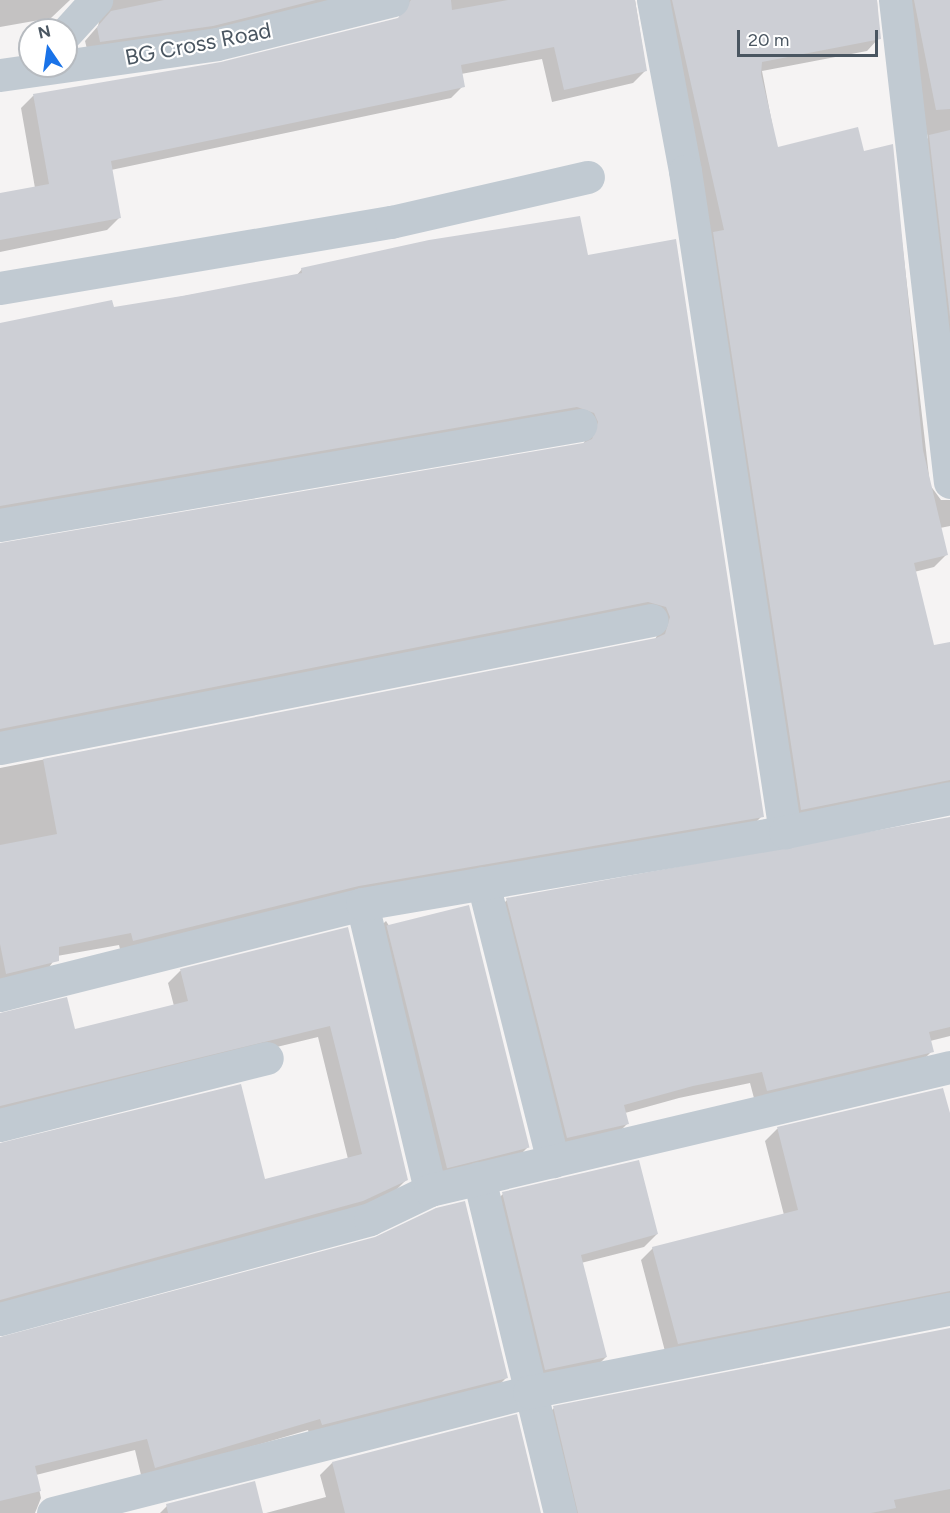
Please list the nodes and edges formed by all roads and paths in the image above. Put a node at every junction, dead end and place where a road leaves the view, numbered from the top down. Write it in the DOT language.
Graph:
graph roads {
  1 [pos="96,0"];
  2 [pos="393,0"];
  3 [pos="652,0"];
  4 [pos="895,0"];
  5 [pos="78,20"];
  6 [pos="78,63"];
  7 [pos="18,72"];
  8 [pos="0,75"];
  9 [pos="588,177"];
  10 [pos="0,288"];
  11 [pos="580,425"];
  12 [pos="950,482"];
  13 [pos="0,525"];
  14 [pos="652,620"];
  15 [pos="0,748"];
  16 [pos="950,798"];
  17 [pos="785,832"];
  18 [pos="483,883"];
  19 [pos="362,904"];
  20 [pos="0,995"];
  21 [pos="267,1058"];
  22 [pos="950,1067"];
  23 [pos="0,1125"];
  24 [pos="553,1161"];
  25 [pos="479,1178"];
  26 [pos="430,1190"];
  27 [pos="950,1309"];
  28 [pos="0,1319"];
  29 [pos="529,1392"];
  30 [pos="53,1513"];
  31 [pos="560,1513"];
  1 -- 5 [label="street"];
  2 -- 6 [label="street, BG Cross Road"];
  3 -- 17 [label="street"];
  4 -- 12 [label="street"];
  7 -- 8 [label="street, BG Cross Road"];
  9 -- 10 [label="street"];
  11 -- 13 [label="street"];
  14 -- 15 [label="street"];
  16 -- 17 [label="street"];
  17 -- 18 [label="street"];
  18 -- 19 [label="street"];
  18 -- 24 [label="street"];
  19 -- 20 [label="street"];
  19 -- 26 [label="street"];
  21 -- 23 [label="street"];
  22 -- 24 [label="street"];
  24 -- 25 [label="street"];
  25 -- 26 [label="street"];
  25 -- 29 [label="street"];
  26 -- 28 [label="street"];
  27 -- 29 [label="street"];
  29 -- 30 [label="street"];
  29 -- 31 [label="street"];
}
